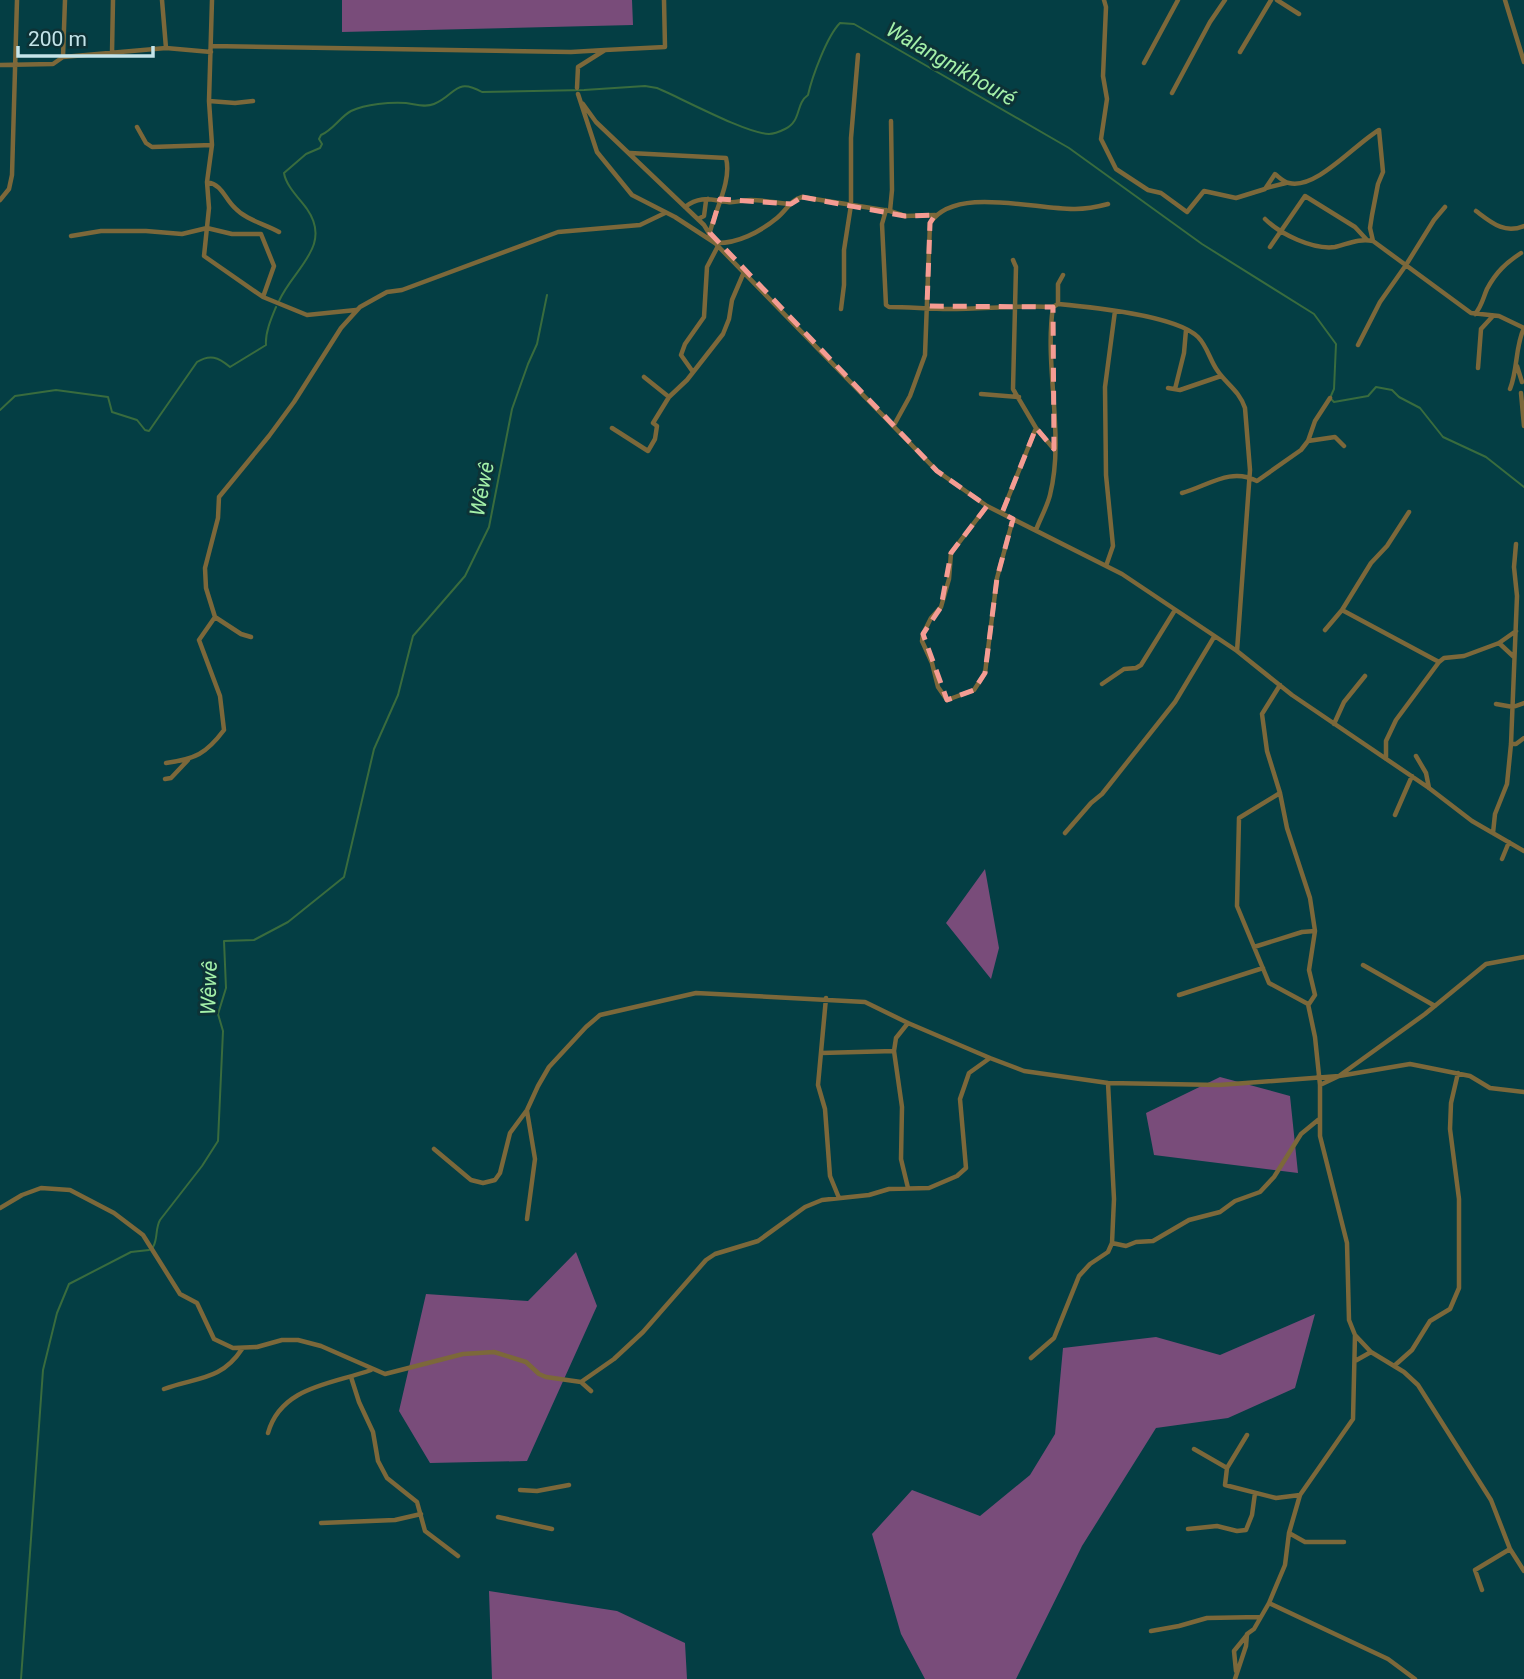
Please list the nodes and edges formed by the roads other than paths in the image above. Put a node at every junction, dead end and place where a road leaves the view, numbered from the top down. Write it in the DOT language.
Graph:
graph roads {
  1 [pos="17,0"];
  2 [pos="65,0"];
  3 [pos="113,0"];
  4 [pos="162,0"];
  5 [pos="212,0"];
  6 [pos="664,0"];
  7 [pos="1104,0"];
  8 [pos="1178,0"];
  9 [pos="1225,0"];
  10 [pos="1271,0"];
  11 [pos="1277,0"];
  12 [pos="1505,0"];
  13 [pos="1299,14"];
  14 [pos="166,48"];
  15 [pos="211,49"];
  16 [pos="605,50"];
  17 [pos="1240,52"];
  18 [pos="112,53"];
  19 [pos="858,55"];
  20 [pos="63,57"];
  21 [pos="1524,62"];
  22 [pos="1144,63"];
  23 [pos="16,64"];
  24 [pos="0,65"];
  25 [pos="578,89"];
  26 [pos="1172,93"];
  27 [pos="209,101"];
  28 [pos="253,101"];
  29 [pos="891,121"];
  30 [pos="137,127"];
  31 [pos="212,145"];
  32 [pos="630,153"];
  33 [pos="207,182"];
  34 [pos="1286,183"];
  35 [pos="1265,189"];
  36 [pos="709,198"];
  37 [pos="720,199"];
  38 [pos="0,200"];
  39 [pos="791,204"];
  40 [pos="1108,204"];
  41 [pos="851,205"];
  42 [pos="685,207"];
  43 [pos="1446,207"];
  44 [pos="888,210"];
  45 [pos="1476,211"];
  46 [pos="665,213"];
  47 [pos="935,215"];
  48 [pos="697,219"];
  49 [pos="1265,219"];
  50 [pos="1524,226"];
  51 [pos="207,228"];
  52 [pos="1280,230"];
  53 [pos="279,232"];
  54 [pos="710,233"];
  55 [pos="71,236"];
  56 [pos="1370,240"];
  57 [pos="717,244"];
  58 [pos="1270,247"];
  59 [pos="1521,253"];
  60 [pos="1013,260"];
  61 [pos="1406,265"];
  62 [pos="744,272"];
  63 [pos="1063,275"];
  64 [pos="263,297"];
  65 [pos="1016,305"];
  66 [pos="927,306"];
  67 [pos="1055,306"];
  68 [pos="841,309"];
  69 [pos="357,310"];
  70 [pos="1115,311"];
  71 [pos="1475,314"];
  72 [pos="1492,316"];
  73 [pos="1524,328"];
  74 [pos="1186,329"];
  75 [pos="1358,345"];
  76 [pos="1516,362"];
  77 [pos="1478,368"];
  78 [pos="692,372"];
  79 [pos="1222,376"];
  80 [pos="644,377"];
  81 [pos="1522,382"];
  82 [pos="1168,388"];
  83 [pos="1175,389"];
  84 [pos="1510,389"];
  85 [pos="1521,393"];
  86 [pos="981,394"];
  87 [pos="669,397"];
  88 [pos="1019,397"];
  89 [pos="1330,398"];
  90 [pos="894,425"];
  91 [pos="1524,426"];
  92 [pos="612,428"];
  93 [pos="1036,428"];
  94 [pos="1308,441"];
  95 [pos="1344,446"];
  96 [pos="1054,449"];
  97 [pos="1249,474"];
  98 [pos="1182,493"];
  99 [pos="987,506"];
  100 [pos="1409,512"];
  101 [pos="1002,513"];
  102 [pos="1013,519"];
  103 [pos="1036,530"];
  104 [pos="1516,544"];
  105 [pos="1106,566"];
  106 [pos="1175,610"];
  107 [pos="1342,610"];
  108 [pos="215,617"];
  109 [pos="1325,630"];
  110 [pos="1516,631"];
  111 [pos="1214,636"];
  112 [pos="251,637"];
  113 [pos="1499,643"];
  114 [pos="1237,651"];
  115 [pos="1514,657"];
  116 [pos="1439,662"];
  117 [pos="1365,676"];
  118 [pos="1102,684"];
  119 [pos="1280,685"];
  120 [pos="1524,703"];
  121 [pos="1496,704"];
  122 [pos="1513,708"];
  123 [pos="1334,724"];
  124 [pos="1524,738"];
  125 [pos="1511,744"];
  126 [pos="1416,756"];
  127 [pos="1386,759"];
  128 [pos="189,760"];
  129 [pos="166,762"];
  130 [pos="1412,776"];
  131 [pos="165,779"];
  132 [pos="1429,788"];
  133 [pos="1280,793"];
  134 [pos="1395,815"];
  135 [pos="1065,833"];
  136 [pos="1493,833"];
  137 [pos="1509,842"];
  138 [pos="1524,851"];
  139 [pos="1502,859"];
  140 [pos="1315,931"];
  141 [pos="1255,947"];
  142 [pos="1524,957"];
  143 [pos="1363,965"];
  144 [pos="1263,968"];
  145 [pos="1179,995"];
  146 [pos="826,998"];
  147 [pos="1308,1004"];
  148 [pos="1435,1006"];
  149 [pos="908,1023"];
  150 [pos="894,1051"];
  151 [pos="821,1053"];
  152 [pos="990,1058"];
  153 [pos="1458,1073"];
  154 [pos="1321,1076"];
  155 [pos="1339,1076"];
  156 [pos="1108,1083"];
  157 [pos="1320,1085"];
  158 [pos="1524,1092"];
  159 [pos="527,1110"];
  160 [pos="1319,1119"];
  161 [pos="434,1149"];
  162 [pos="908,1188"];
  163 [pos="839,1198"];
  164 [pos="0,1208"];
  165 [pos="527,1219"];
  166 [pos="1112,1243"];
  167 [pos="1355,1335"];
  168 [pos="242,1348"];
  169 [pos="1371,1352"];
  170 [pos="1031,1358"];
  171 [pos="1354,1362"];
  172 [pos="1394,1366"];
  173 [pos="372,1370"];
  174 [pos="351,1377"];
  175 [pos="581,1382"];
  176 [pos="164,1388"];
  177 [pos="591,1391"];
  178 [pos="268,1433"];
  179 [pos="1247,1435"];
  180 [pos="1194,1449"];
  181 [pos="1227,1468"];
  182 [pos="569,1485"];
  183 [pos="520,1490"];
  184 [pos="1255,1493"];
  185 [pos="1300,1495"];
  186 [pos="421,1514"];
  187 [pos="498,1517"];
  188 [pos="321,1523"];
  189 [pos="552,1529"];
  190 [pos="1188,1529"];
  191 [pos="1289,1533"];
  192 [pos="1343,1542"];
  193 [pos="1510,1549"];
  194 [pos="458,1556"];
  195 [pos="1524,1571"];
  196 [pos="1482,1590"];
  197 [pos="1269,1603"];
  198 [pos="1261,1617"];
  199 [pos="1151,1631"];
  200 [pos="1247,1634"];
  201 [pos="1236,1676"];
  202 [pos="1415,1679"];
  1 -- 23 [label="street"];
  2 -- 20 [label="street"];
  3 -- 18 [label="street"];
  4 -- 14 [label="street"];
  5 -- 15 [label="street"];
  6 -- 16 [label="street"];
  7 -- 35 [label="street"];
  8 -- 22 [label="street"];
  9 -- 26 [label="street"];
  10 -- 17 [label="street"];
  11 -- 13 [label="street"];
  12 -- 21 [label="street"];
  14 -- 15 [label="street"];
  14 -- 18 [label="street"];
  15 -- 16 [label="street"];
  15 -- 27 [label="street"];
  16 -- 25 [label="street"];
  18 -- 20 [label="street"];
  19 -- 41 [label="street"];
  20 -- 23 [label="street"];
  23 -- 24 [label="street"];
  23 -- 38 [label="street"];
  27 -- 28 [label="street"];
  27 -- 31 [label="street"];
  29 -- 44 [label="street"];
  30 -- 31 [label="street"];
  31 -- 33 [label="street"];
  32 -- 37 [label="street"];
  32 -- 42 [label="street"];
  32 -- 46 [label="street"];
  33 -- 51 [label="street"];
  33 -- 53 [label="street"];
  34 -- 35 [label="street"];
  34 -- 35 [label="street"];
  34 -- 56 [label="street"];
  36 -- 37 [label="street"];
  36 -- 42 [label="street"];
  36 -- 48 [label="street"];
  37 -- 39 [label="street"];
  37 -- 54 [label="street"];
  39 -- 41 [label="street"];
  39 -- 57 [label="street"];
  40 -- 47 [label="street"];
  41 -- 44 [label="street"];
  41 -- 68 [label="street"];
  42 -- 48 [label="street"];
  43 -- 61 [label="street"];
  44 -- 47 [label="street"];
  44 -- 66 [label="street"];
  45 -- 50 [label="street"];
  46 -- 57 [label="street"];
  46 -- 69 [label="street"];
  47 -- 66 [label="street"];
  48 -- 54 [label="street"];
  49 -- 52 [label="street"];
  51 -- 55 [label="street"];
  51 -- 64 [label="street"];
  51 -- 64 [label="street"];
  52 -- 56 [label="street"];
  52 -- 56 [label="street"];
  52 -- 58 [label="street"];
  54 -- 57 [label="street"];
  56 -- 61 [label="street"];
  57 -- 62 [label="street"];
  57 -- 78 [label="street"];
  59 -- 71 [label="street"];
  60 -- 65 [label="street"];
  61 -- 71 [label="street"];
  61 -- 75 [label="street"];
  62 -- 78 [label="street"];
  62 -- 90 [label="street"];
  63 -- 67 [label="street"];
  64 -- 69 [label="street"];
  65 -- 66 [label="street"];
  65 -- 67 [label="street"];
  65 -- 88 [label="street"];
  66 -- 90 [label="street"];
  67 -- 70 [label="street"];
  67 -- 96 [label="street"];
  69 -- 108 [label="street"];
  70 -- 74 [label="street"];
  70 -- 105 [label="street"];
  71 -- 72 [label="street"];
  72 -- 73 [label="street"];
  72 -- 77 [label="street"];
  73 -- 76 [label="street"];
  74 -- 79 [label="street"];
  74 -- 83 [label="street"];
  76 -- 81 [label="street"];
  76 -- 84 [label="street"];
  78 -- 87 [label="street"];
  79 -- 83 [label="street"];
  79 -- 97 [label="street"];
  80 -- 87 [label="street"];
  82 -- 83 [label="street"];
  85 -- 91 [label="street"];
  86 -- 88 [label="street"];
  87 -- 92 [label="street"];
  88 -- 93 [label="street"];
  89 -- 94 [label="street"];
  90 -- 99 [label="street"];
  93 -- 96 [label="street"];
  93 -- 101 [label="street"];
  94 -- 95 [label="street"];
  94 -- 97 [label="street"];
  96 -- 103 [label="street"];
  97 -- 98 [label="street"];
  97 -- 114 [label="street"];
  99 -- 101 [label="street"];
  99 -- 102 [label="street"];
  100 -- 107 [label="street"];
  101 -- 102 [label="street"];
  102 -- 103 [label="street"];
  103 -- 105 [label="street"];
  104 -- 110 [label="street"];
  105 -- 106 [label="street"];
  106 -- 111 [label="street"];
  106 -- 118 [label="street"];
  107 -- 109 [label="street"];
  107 -- 116 [label="street"];
  108 -- 112 [label="street"];
  108 -- 128 [label="street"];
  110 -- 113 [label="street"];
  110 -- 115 [label="street"];
  111 -- 114 [label="street"];
  111 -- 135 [label="street"];
  113 -- 115 [label="street"];
  113 -- 116 [label="street"];
  114 -- 119 [label="street"];
  115 -- 122 [label="street"];
  116 -- 127 [label="street"];
  117 -- 123 [label="street"];
  119 -- 123 [label="street"];
  119 -- 133 [label="street"];
  120 -- 122 [label="street"];
  121 -- 122 [label="street"];
  122 -- 125 [label="street"];
  123 -- 127 [label="street"];
  124 -- 125 [label="street"];
  125 -- 136 [label="street"];
  126 -- 132 [label="street"];
  127 -- 130 [label="street"];
  128 -- 129 [label="street"];
  128 -- 131 [label="street"];
  130 -- 132 [label="street"];
  130 -- 134 [label="street"];
  132 -- 136 [label="street"];
  133 -- 140 [label="street"];
  133 -- 141 [label="street"];
  136 -- 137 [label="street"];
  137 -- 138 [label="street"];
  137 -- 139 [label="street"];
  140 -- 141 [label="street"];
  140 -- 147 [label="street"];
  141 -- 144 [label="street"];
  142 -- 148 [label="street"];
  143 -- 148 [label="street"];
  144 -- 145 [label="street"];
  144 -- 147 [label="street"];
  146 -- 149 [label="street"];
  146 -- 151 [label="street"];
  146 -- 159 [label="street"];
  147 -- 154 [label="street"];
  148 -- 155 [label="street"];
  149 -- 150 [label="street"];
  149 -- 152 [label="street"];
  150 -- 151 [label="street"];
  150 -- 162 [label="street"];
  151 -- 163 [label="street"];
  152 -- 156 [label="street"];
  152 -- 162 [label="street"];
  153 -- 155 [label="street"];
  153 -- 158 [label="street"];
  153 -- 172 [label="street"];
  154 -- 155 [label="street"];
  154 -- 156 [label="street"];
  154 -- 157 [label="street"];
  155 -- 157 [label="street"];
  156 -- 166 [label="street"];
  157 -- 160 [label="street"];
  159 -- 161 [label="street"];
  159 -- 165 [label="street"];
  160 -- 166 [label="street"];
  160 -- 167 [label="street"];
  162 -- 163 [label="street"];
  163 -- 175 [label="street"];
  164 -- 168 [label="street"];
  166 -- 170 [label="street"];
  167 -- 169 [label="street"];
  167 -- 171 [label="street"];
  168 -- 173 [label="street"];
  168 -- 176 [label="street"];
  169 -- 171 [label="street"];
  169 -- 172 [label="street"];
  171 -- 185 [label="street"];
  172 -- 193 [label="street"];
  173 -- 174 [label="street"];
  173 -- 175 [label="street"];
  174 -- 178 [label="street"];
  174 -- 186 [label="street"];
  175 -- 177 [label="street"];
  179 -- 181 [label="street"];
  180 -- 181 [label="street"];
  181 -- 184 [label="street"];
  182 -- 183 [label="street"];
  184 -- 185 [label="street"];
  184 -- 190 [label="street"];
  185 -- 191 [label="street"];
  186 -- 188 [label="street"];
  186 -- 194 [label="street"];
  187 -- 189 [label="street"];
  191 -- 192 [label="street"];
  191 -- 197 [label="street"];
  193 -- 195 [label="street"];
  193 -- 196 [label="street"];
  197 -- 198 [label="street"];
  197 -- 202 [label="street"];
  198 -- 199 [label="street"];
  198 -- 200 [label="street"];
  200 -- 201 [label="street"];
  200 -- 201 [label="street"];
}
